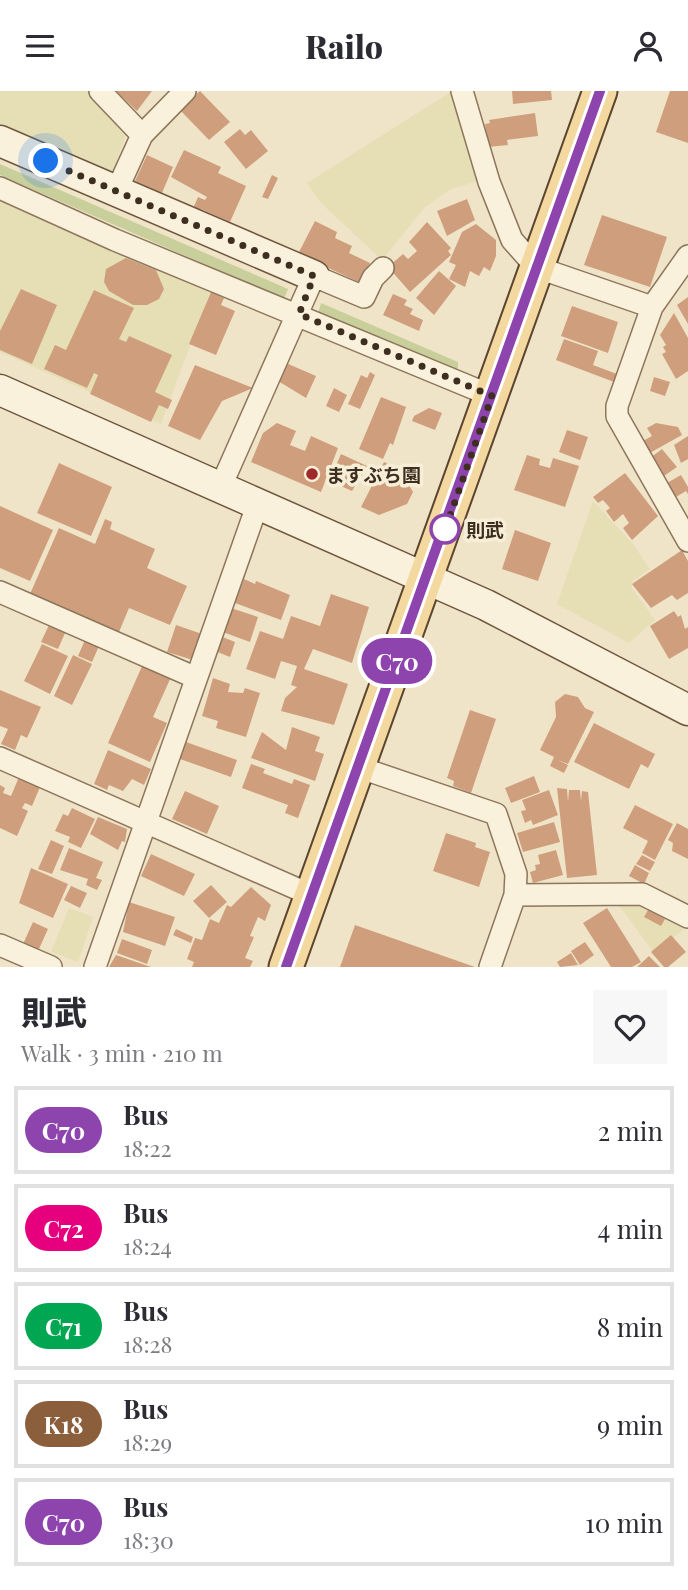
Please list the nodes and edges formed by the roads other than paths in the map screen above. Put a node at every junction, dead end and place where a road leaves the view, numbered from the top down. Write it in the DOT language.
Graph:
graph roads {
  1 [pos="100,91"];
  2 [pos="185,91"];
  3 [pos="462,91"];
  4 [pos="600,91"];
  5 [pos="142,135"];
  6 [pos="0,141"];
  7 [pos="0,188"];
  8 [pos="116,192"];
  9 [pos="688,256"];
  10 [pos="536,267"];
  11 [pos="383,268"];
  12 [pos="314,276"];
  13 [pos="652,307"];
  14 [pos="299,314"];
  15 [pos="0,390"];
  16 [pos="492,396"];
  17 [pos="221,487"];
  18 [pos="258,503"];
  19 [pos="688,541"];
  20 [pos="427,578"];
  21 [pos="0,592"];
  22 [pos="194,677"];
  23 [pos="688,710"];
  24 [pos="0,758"];
  25 [pos="358,768"];
  26 [pos="146,822"];
  27 [pos="311,895"];
  28 [pos="515,895"];
  29 [pos="688,917"];
  30 [pos="0,945"];
  31 [pos="51,967"];
  32 [pos="95,967"];
  33 [pos="286,967"];
  34 [pos="490,967"];
  1 -- 5 [label="street"];
  2 -- 5 [label="street"];
  3 -- 10 [label="street"];
  4 -- 10 [label="main road"];
  5 -- 8 [label="street"];
  6 -- 8 [label="street"];
  7 -- 14 [label="street"];
  8 -- 12 [label="street"];
  9 -- 13 [label="street"];
  10 -- 13 [label="street"];
  10 -- 16 [label="main road"];
  11 -- 12 [label="street"];
  12 -- 14 [label="street"];
  13 -- 19 [label="street"];
  14 -- 16 [label="street"];
  14 -- 17 [label="street"];
  15 -- 17 [label="street"];
  16 -- 20 [label="main road"];
  17 -- 18 [label="street"];
  18 -- 20 [label="street"];
  18 -- 22 [label="street"];
  20 -- 23 [label="street"];
  20 -- 25 [label="main road"];
  21 -- 22 [label="street"];
  22 -- 26 [label="street"];
  24 -- 26 [label="street"];
  25 -- 27 [label="main road"];
  25 -- 28 [label="street"];
  26 -- 27 [label="street"];
  26 -- 32 [label="street"];
  27 -- 33 [label="main road"];
  28 -- 29 [label="street"];
  28 -- 34 [label="street"];
  30 -- 31 [label="street"];
}
